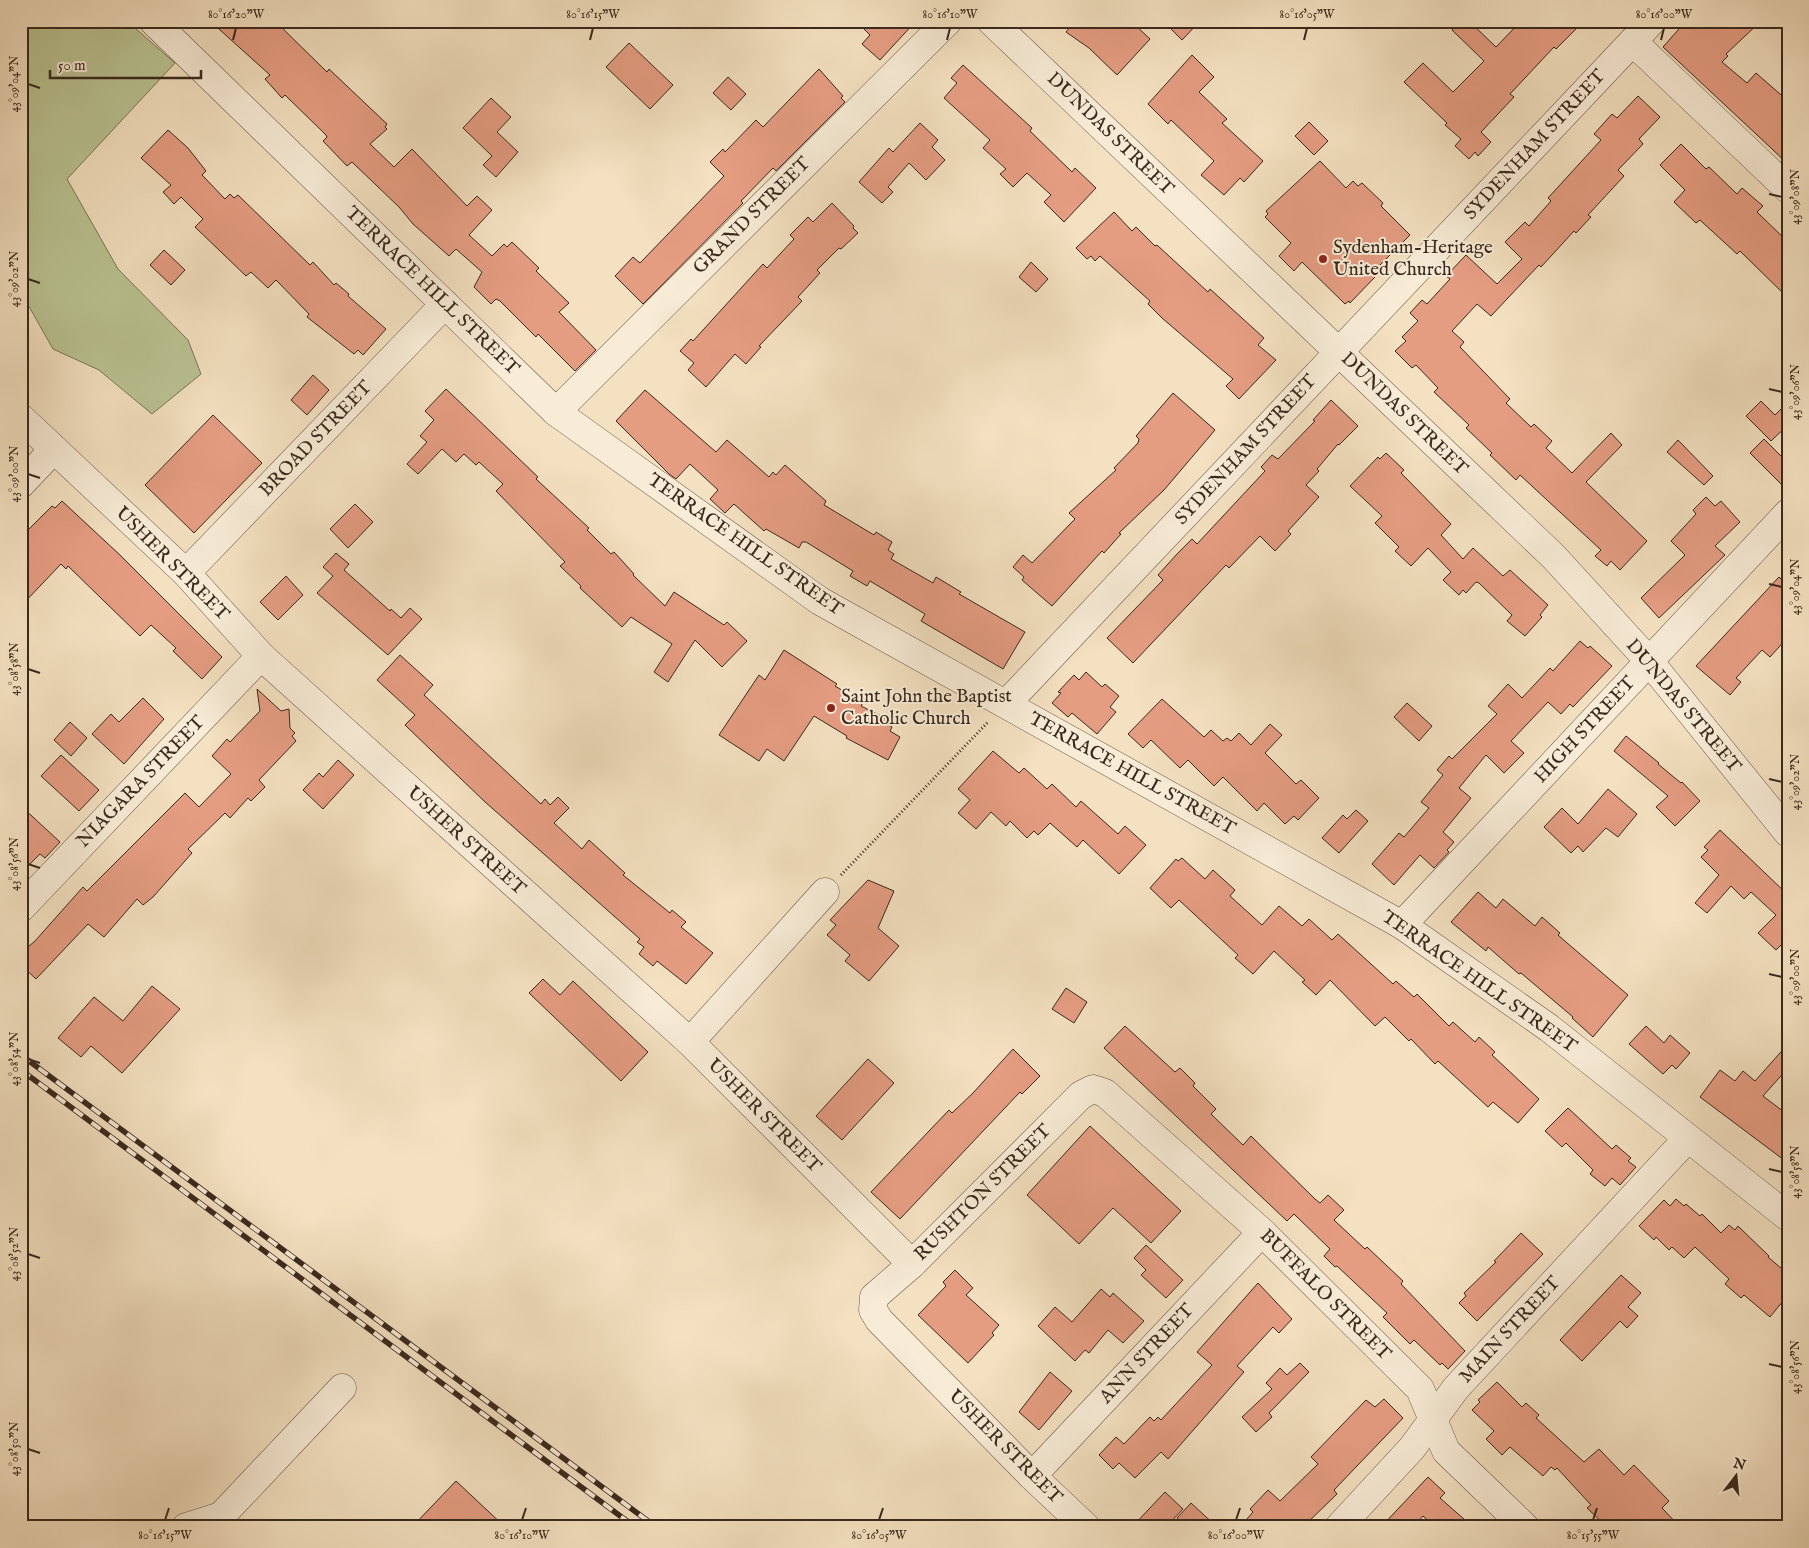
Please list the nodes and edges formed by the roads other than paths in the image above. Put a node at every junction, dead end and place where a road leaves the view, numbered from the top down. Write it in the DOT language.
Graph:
graph roads {
  1 [pos="153,21"];
  2 [pos="948,21"];
  3 [pos="991,21"];
  4 [pos="1652,21"];
  5 [pos="1633,42"];
  6 [pos="1788,189"];
  7 [pos="446,304"];
  8 [pos="1339,352"];
  9 [pos="556,412"];
  10 [pos="21,418"];
  11 [pos="54,449"];
  12 [pos="21,484"];
  13 [pos="1788,513"];
  14 [pos="186,574"];
  15 [pos="261,656"];
  16 [pos="1649,661"];
  17 [pos="1006,704"];
  18 [pos="1788,832"];
  19 [pos="825,892"];
  20 [pos="21,908"];
  21 [pos="1402,925"];
  22 [pos="690,1042"];
  23 [pos="1093,1089"];
  24 [pos="1687,1139"];
  25 [pos="1788,1216"];
  26 [pos="1262,1232"];
  27 [pos="912,1264"];
  28 [pos="874,1297"];
  29 [pos="342,1388"];
  30 [pos="1432,1422"];
  31 [pos="1032,1476"];
  32 [pos="186,1527"];
  33 [pos="1086,1527"];
  34 [pos="1339,1527"];
  35 [pos="1525,1527"];
  1 -- 7 [label="street, TERRACE HILL STREET"];
  2 -- 9 [label="street, GRAND STREET"];
  3 -- 8 [label="street, DUNDAS STREET"];
  4 -- 5 [label="street, SYDENHAM STREET"];
  5 -- 6 [label="street"];
  5 -- 8 [label="street, SYDENHAM STREET"];
  7 -- 9 [label="street, TERRACE HILL STREET"];
  7 -- 14 [label="street, BROAD STREET"];
  8 -- 16 [label="street, DUNDAS STREET"];
  8 -- 17 [label="street, SYDENHAM STREET"];
  9 -- 17 [label="street, TERRACE HILL STREET"];
  10 -- 11 [label="street, USHER STREET"];
  11 -- 12 [label="street"];
  11 -- 14 [label="street, USHER STREET"];
  13 -- 16 [label="street, HIGH STREET"];
  14 -- 15 [label="street, USHER STREET"];
  15 -- 20 [label="street, NIAGARA STREET"];
  15 -- 22 [label="street, USHER STREET"];
  16 -- 18 [label="street, DUNDAS STREET"];
  16 -- 21 [label="street, HIGH STREET"];
  17 -- 21 [label="street, TERRACE HILL STREET"];
  19 -- 22 [label="street"];
  21 -- 24 [label="street, TERRACE HILL STREET"];
  22 -- 27 [label="street, USHER STREET"];
  23 -- 26 [label="street, BUFFALO STREET"];
  23 -- 27 [label="street, RUSHTON STREET"];
  24 -- 25 [label="street, TERRACE HILL STREET"];
  24 -- 30 [label="street, MAIN STREET"];
  26 -- 30 [label="street, BUFFALO STREET"];
  26 -- 31 [label="street, ANN STREET"];
  27 -- 28 [label="street, RUSHTON STREET"];
  28 -- 31 [label="street, USHER STREET"];
  29 -- 32 [label="street"];
  30 -- 34 [label="street, MAIN STREET"];
  30 -- 35 [label="street, BUFFALO STREET"];
  31 -- 33 [label="street, USHER STREET"];
}
